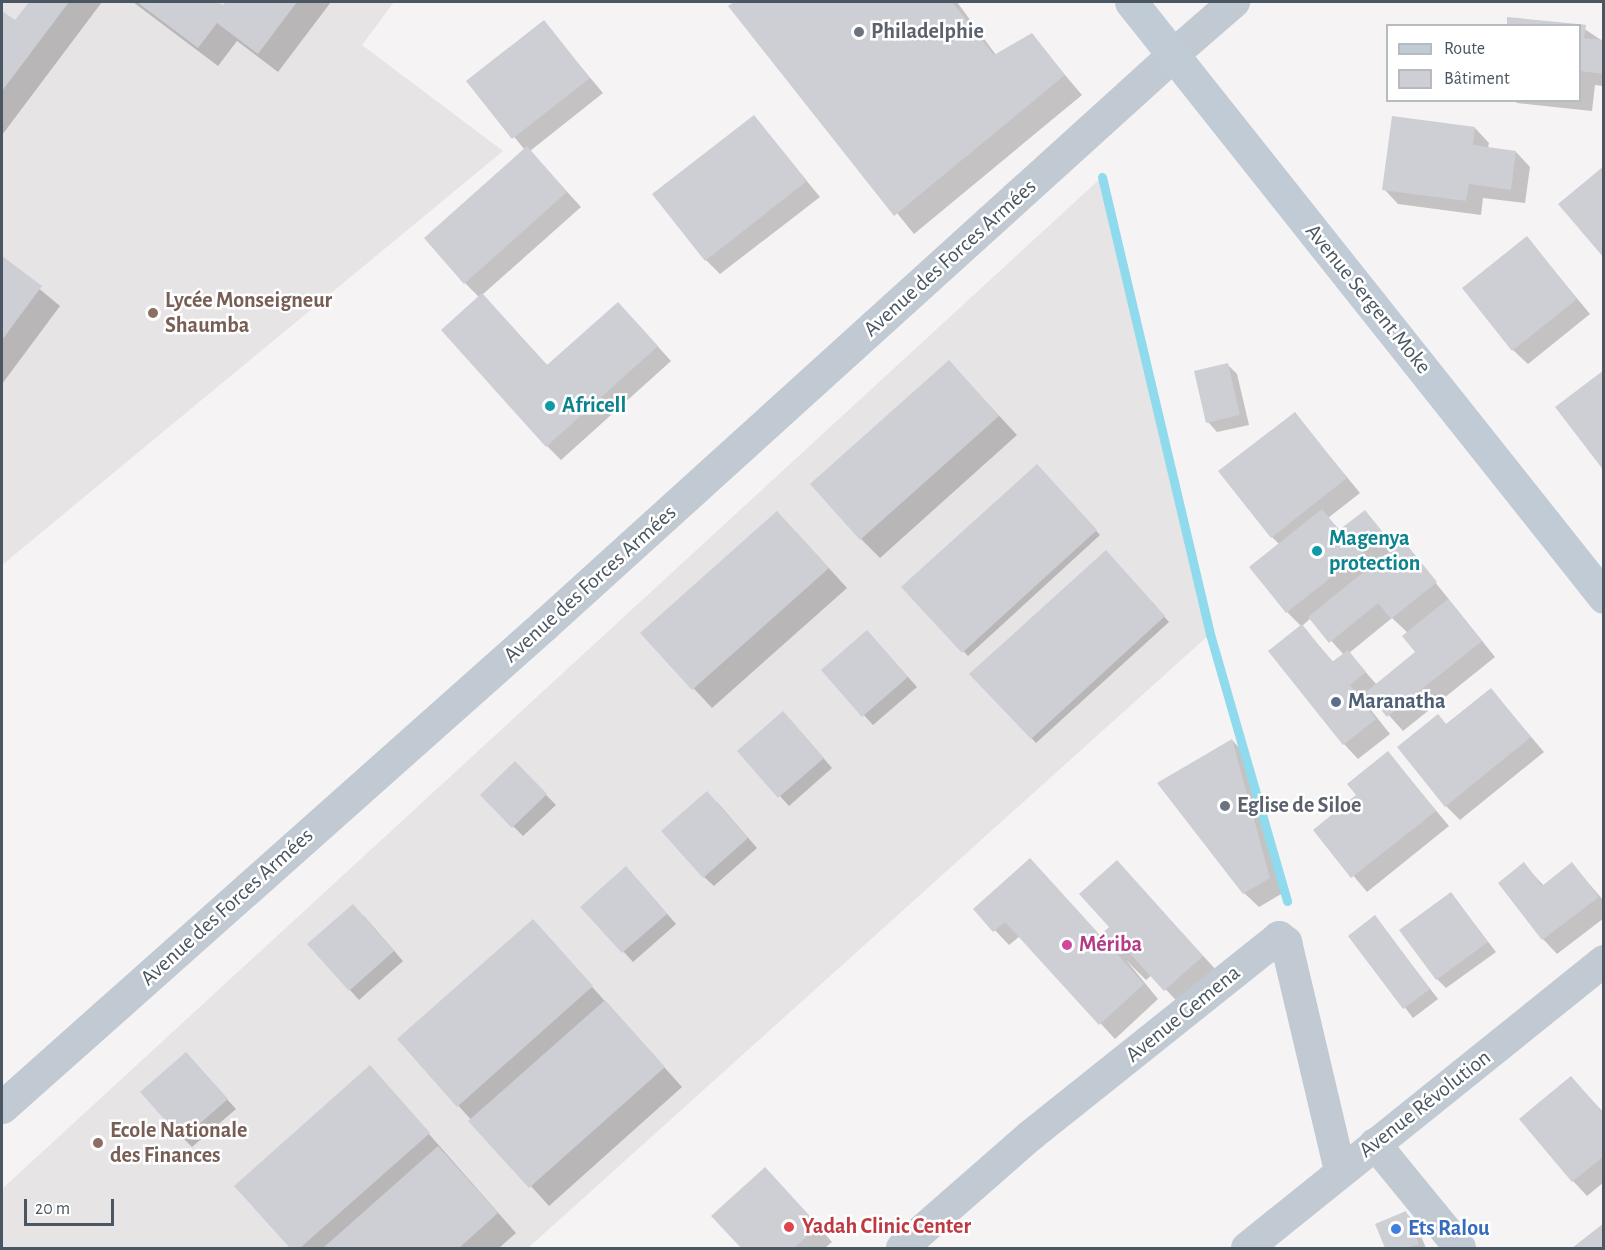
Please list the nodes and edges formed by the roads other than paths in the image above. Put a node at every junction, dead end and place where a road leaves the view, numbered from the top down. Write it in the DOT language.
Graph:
graph roads {
  1 [pos="1131,2"];
  2 [pos="1234,2"];
  3 [pos="1204,12"];
  4 [pos="1173,55"];
  5 [pos="1604,597"];
  6 [pos="1604,961"];
  7 [pos="2,1107"];
  8 [pos="1375,1144"];
  9 [pos="1340,1171"];
  10 [pos="902,1248"];
  11 [pos="1247,1248"];
  12 [pos="1460,1248"];
  1 -- 4 [label="main road, Avenue Sergent Moke"];
  2 -- 3 [label="street"];
  3 -- 4 [label="street"];
  4 -- 5 [label="main road, Avenue Sergent Moke"];
  4 -- 7 [label="street, Avenue des Forces Armées"];
  6 -- 8 [label="street, Avenue Révolution"];
  8 -- 9 [label="street, Avenue Révolution"];
  8 -- 12 [label="street"];
  9 -- 10 [label="street, Avenue Gemena"];
  9 -- 11 [label="street, Avenue Révolution"];
}
